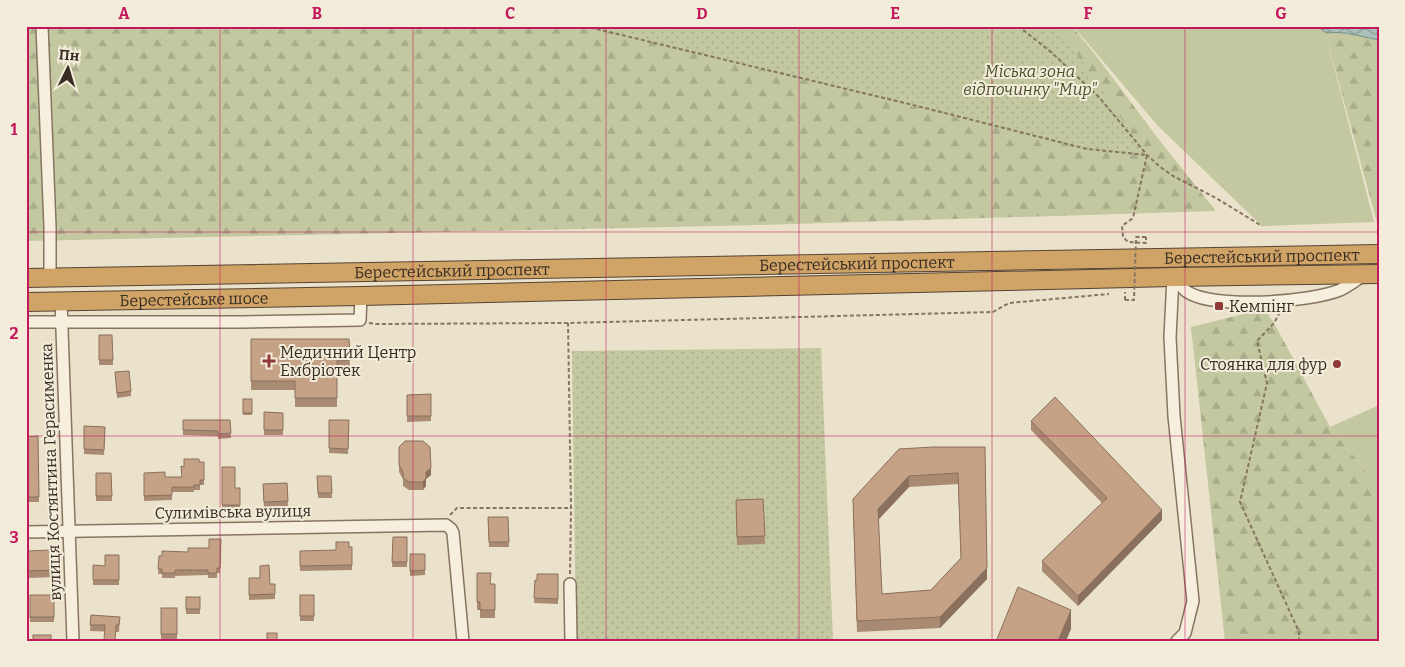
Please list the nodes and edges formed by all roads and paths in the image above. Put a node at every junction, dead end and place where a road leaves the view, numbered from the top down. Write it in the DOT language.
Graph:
graph roads {
  1 [pos="42,26"];
  2 [pos="584,26"];
  3 [pos="1018,26"];
  4 [pos="1147,155"];
  5 [pos="1262,226"];
  6 [pos="1379,254"];
  7 [pos="335,272"];
  8 [pos="1372,274"];
  9 [pos="1173,276"];
  10 [pos="50,277"];
  11 [pos="26,278"];
  12 [pos="1125,292"];
  13 [pos="1115,293"];
  14 [pos="362,296"];
  15 [pos="61,301"];
  16 [pos="1286,301"];
  17 [pos="26,302"];
  18 [pos="360,320"];
  19 [pos="26,322"];
  20 [pos="61,322"];
  21 [pos="568,323"];
  22 [pos="571,508"];
  23 [pos="441,524"];
  24 [pos="26,532"];
  25 [pos="69,532"];
  26 [pos="570,584"];
  27 [pos="74,641"];
  28 [pos="463,641"];
  29 [pos="571,641"];
  30 [pos="1177,641"];
  31 [pos="1299,641"];
  1 -- 10 [label="street"];
  2 -- 4 [label="path"];
  3 -- 4 [label="path"];
  4 -- 5 [label="path"];
  4 -- 12 [label="path, bridge"];
  6 -- 7 [label="highway, Берестейський проспект"];
  7 -- 10 [label="highway, Берестейське шосе"];
  8 -- 9 [label="highway, Берестейський проспект"];
  8 -- 16 [label="street"];
  9 -- 14 [label="highway, Берестейський проспект"];
  9 -- 16 [label="street"];
  9 -- 30 [label="street"];
  10 -- 11 [label="highway, Берестейське шосе"];
  13 -- 21 [label="path"];
  14 -- 15 [label="highway, Берестейське шосе"];
  14 -- 18 [label="street"];
  15 -- 17 [label="highway, Берестейське шосе"];
  15 -- 20 [label="street, вулиця Костянтина Герасименка"];
  16 -- 31 [label="path"];
  18 -- 20 [label="street"];
  18 -- 21 [label="path"];
  19 -- 20 [label="street"];
  20 -- 25 [label="street, вулиця Костянтина Герасименка"];
  21 -- 22 [label="path"];
  22 -- 23 [label="path"];
  22 -- 26 [label="path"];
  23 -- 25 [label="street, Сулимівська вулиця"];
  23 -- 28 [label="street"];
  24 -- 25 [label="street, Сулимівська вулиця"];
  25 -- 27 [label="street, вулиця Костянтина Герасименка"];
  26 -- 29 [label="street"];
}
